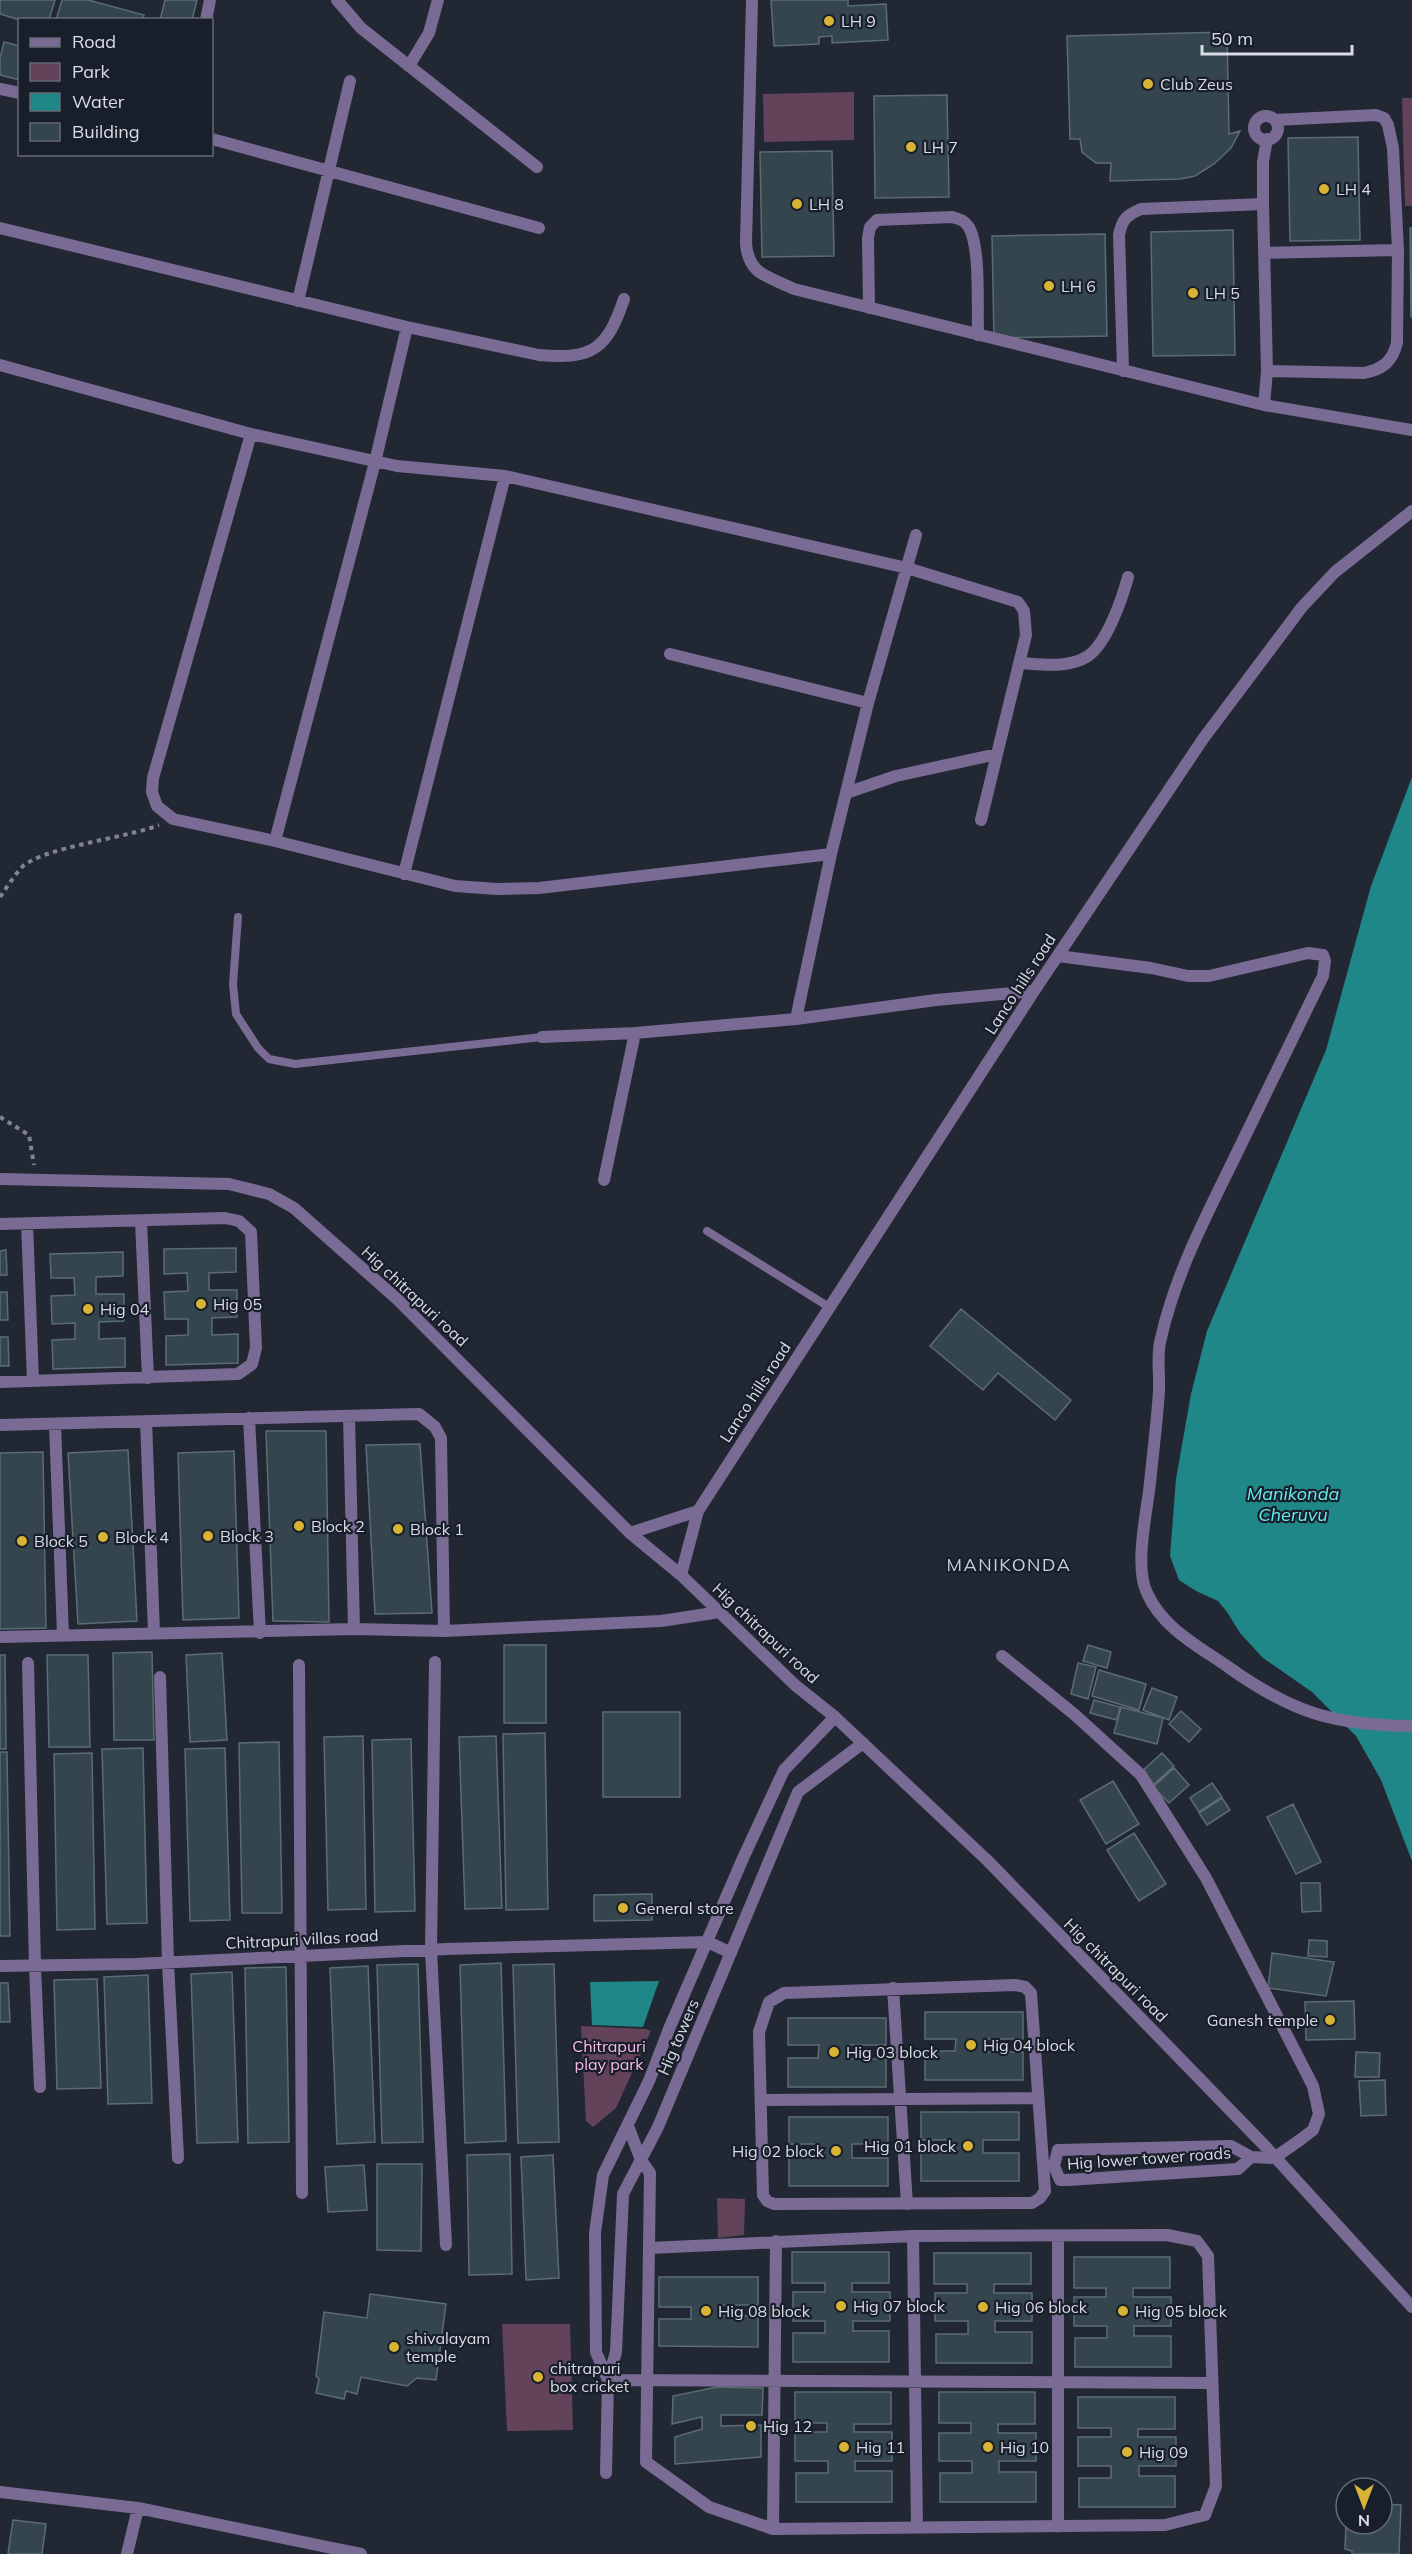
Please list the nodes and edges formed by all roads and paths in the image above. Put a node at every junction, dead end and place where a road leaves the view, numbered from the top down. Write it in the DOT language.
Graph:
graph roads {
  1 [pos="210,0"];
  2 [pos="338,0"];
  3 [pos="438,0"];
  4 [pos="752,0"];
  5 [pos="206,18"];
  6 [pos="410,66"];
  7 [pos="350,81"];
  8 [pos="0,89"];
  9 [pos="18,93"];
  10 [pos="1275,120"];
  11 [pos="213,139"];
  12 [pos="1267,140"];
  13 [pos="537,167"];
  14 [pos="328,171"];
  15 [pos="1263,204"];
  16 [pos="0,228"];
  17 [pos="539,228"];
  18 [pos="1398,250"];
  19 [pos="1264,253"];
  20 [pos="624,299"];
  21 [pos="298,301"];
  22 [pos="869,308"];
  23 [pos="407,327"];
  24 [pos="978,335"];
  25 [pos="0,365"];
  26 [pos="1123,371"];
  27 [pos="1267,371"];
  28 [pos="1264,405"];
  29 [pos="1412,430"];
  30 [pos="251,434"];
  31 [pos="375,462"];
  32 [pos="505,476"];
  33 [pos="1412,511"];
  34 [pos="916,535"];
  35 [pos="907,568"];
  36 [pos="1128,578"];
  37 [pos="670,654"];
  38 [pos="1019,663"];
  39 [pos="868,703"];
  40 [pos="997,754"];
  41 [pos="846,793"];
  42 [pos="173,819"];
  43 [pos="981,820"];
  44 [pos="275,841"];
  45 [pos="831,854"];
  46 [pos="404,874"];
  47 [pos="0,897"];
  48 [pos="238,917"];
  49 [pos="1058,956"];
  50 [pos="1034,991"];
  51 [pos="795,1019"];
  52 [pos="635,1033"];
  53 [pos="542,1037"];
  54 [pos="0,1117"];
  55 [pos="0,1179"];
  56 [pos="36,1179"];
  57 [pos="604,1180"];
  58 [pos="141,1221"];
  59 [pos="0,1224"];
  60 [pos="27,1224"];
  61 [pos="707,1232"];
  62 [pos="829,1307"];
  63 [pos="148,1378"];
  64 [pos="0,1382"];
  65 [pos="33,1382"];
  66 [pos="349,1416"];
  67 [pos="249,1418"];
  68 [pos="146,1421"];
  69 [pos="55,1424"];
  70 [pos="0,1425"];
  71 [pos="698,1510"];
  72 [pos="630,1533"];
  73 [pos="681,1575"];
  74 [pos="720,1612"];
  75 [pos="354,1629"];
  76 [pos="444,1631"];
  77 [pos="154,1633"];
  78 [pos="260,1633"];
  79 [pos="63,1635"];
  80 [pos="0,1637"];
  81 [pos="1002,1656"];
  82 [pos="435,1662"];
  83 [pos="27,1663"];
  84 [pos="299,1665"];
  85 [pos="160,1677"];
  86 [pos="835,1717"];
  87 [pos="1412,1726"];
  88 [pos="863,1743"];
  89 [pos="708,1942"];
  90 [pos="431,1950"];
  91 [pos="731,1953"];
  92 [pos="300,1956"];
  93 [pos="168,1962"];
  94 [pos="0,1966"];
  95 [pos="34,1966"];
  96 [pos="893,1988"];
  97 [pos="40,2087"];
  98 [pos="901,2098"];
  99 [pos="1038,2098"];
  100 [pos="761,2100"];
  101 [pos="628,2126"];
  102 [pos="1251,2157"];
  103 [pos="178,2158"];
  104 [pos="1274,2158"];
  105 [pos="641,2160"];
  106 [pos="1049,2166"];
  107 [pos="302,2193"];
  108 [pos="907,2204"];
  109 [pos="913,2236"];
  110 [pos="1058,2237"];
  111 [pos="776,2241"];
  112 [pos="446,2245"];
  113 [pos="649,2248"];
  114 [pos="1412,2307"];
  115 [pos="608,2380"];
  116 [pos="647,2381"];
  117 [pos="774,2382"];
  118 [pos="915,2382"];
  119 [pos="1212,2383"];
  120 [pos="1058,2384"];
  121 [pos="606,2473"];
  122 [pos="0,2492"];
  123 [pos="138,2508"];
  124 [pos="1058,2526"];
  125 [pos="917,2528"];
  126 [pos="773,2529"];
  127 [pos="127,2554"];
  128 [pos="361,2554"];
  1 -- 5 [label="street"];
  2 -- 6 [label="street"];
  3 -- 6 [label="street"];
  4 -- 22 [label="street"];
  6 -- 13 [label="street"];
  7 -- 14 [label="street"];
  8 -- 9 [label="street"];
  10 -- 12 [label="street"];
  10 -- 12 [label="street"];
  10 -- 18 [label="street"];
  11 -- 14 [label="street"];
  12 -- 15 [label="street"];
  14 -- 17 [label="street"];
  14 -- 21 [label="street"];
  15 -- 19 [label="street"];
  15 -- 26 [label="street"];
  16 -- 21 [label="street"];
  18 -- 19 [label="street"];
  18 -- 27 [label="street"];
  19 -- 27 [label="street"];
  20 -- 23 [label="street"];
  21 -- 23 [label="street"];
  22 -- 24 [label="street"];
  22 -- 24 [label="street"];
  23 -- 31 [label="street"];
  24 -- 26 [label="street"];
  25 -- 30 [label="street"];
  26 -- 28 [label="street"];
  27 -- 28 [label="street"];
  28 -- 29 [label="street"];
  30 -- 31 [label="street"];
  30 -- 42 [label="street"];
  31 -- 32 [label="street"];
  31 -- 44 [label="street"];
  32 -- 35 [label="street"];
  32 -- 46 [label="street"];
  33 -- 49 [label="street, Lanco hills road"];
  34 -- 35 [label="street"];
  35 -- 38 [label="street"];
  35 -- 39 [label="street"];
  36 -- 38 [label="street"];
  37 -- 39 [label="street"];
  38 -- 40 [label="street"];
  39 -- 41 [label="street"];
  40 -- 41 [label="street"];
  40 -- 43 [label="street"];
  41 -- 45 [label="street"];
  42 -- 44 [label="street"];
  42 -- 47 [label="path"];
  44 -- 46 [label="street"];
  45 -- 46 [label="street"];
  45 -- 51 [label="street"];
  48 -- 53 [label="lane"];
  49 -- 50 [label="street, Lanco hills road"];
  49 -- 87 [label="street"];
  50 -- 51 [label="street"];
  50 -- 62 [label="street, Lanco hills road"];
  51 -- 52 [label="street"];
  52 -- 53 [label="street"];
  52 -- 57 [label="street"];
  54 -- 56 [label="path"];
  55 -- 56 [label="street, Hig chitrapuri road"];
  56 -- 72 [label="street, Hig chitrapuri road"];
  58 -- 60 [label="street"];
  58 -- 63 [label="street"];
  58 -- 63 [label="street"];
  59 -- 60 [label="street"];
  60 -- 65 [label="street"];
  61 -- 62 [label="lane"];
  62 -- 71 [label="street, Lanco hills road"];
  63 -- 65 [label="street"];
  64 -- 65 [label="street"];
  66 -- 67 [label="street"];
  66 -- 75 [label="street"];
  66 -- 76 [label="street"];
  67 -- 68 [label="street"];
  67 -- 78 [label="street"];
  68 -- 69 [label="street"];
  68 -- 77 [label="street"];
  69 -- 70 [label="street"];
  69 -- 79 [label="street"];
  71 -- 72 [label="street"];
  71 -- 73 [label="street, Lanco hills road"];
  72 -- 73 [label="street, Hig chitrapuri road"];
  73 -- 74 [label="street, Hig chitrapuri road"];
  74 -- 76 [label="street"];
  74 -- 86 [label="street, Hig chitrapuri road"];
  75 -- 76 [label="street"];
  75 -- 78 [label="street"];
  77 -- 78 [label="street"];
  77 -- 79 [label="street"];
  79 -- 80 [label="street"];
  81 -- 104 [label="street"];
  82 -- 90 [label="street"];
  83 -- 95 [label="street"];
  84 -- 92 [label="street"];
  85 -- 93 [label="street"];
  86 -- 88 [label="street, Hig chitrapuri road"];
  86 -- 89 [label="street"];
  88 -- 91 [label="street, Hig towers"];
  88 -- 104 [label="street, Hig chitrapuri road"];
  89 -- 90 [label="street, Chitrapuri villas road"];
  89 -- 91 [label="street"];
  89 -- 101 [label="street"];
  90 -- 92 [label="street, Chitrapuri villas road"];
  90 -- 112 [label="street"];
  91 -- 105 [label="street, Hig towers"];
  92 -- 93 [label="street, Chitrapuri villas road"];
  92 -- 107 [label="street"];
  93 -- 95 [label="street, Chitrapuri villas road"];
  93 -- 103 [label="street"];
  94 -- 95 [label="street, Chitrapuri villas road"];
  95 -- 97 [label="street"];
  96 -- 98 [label="street"];
  96 -- 99 [label="street"];
  96 -- 100 [label="street"];
  98 -- 99 [label="street"];
  98 -- 100 [label="street"];
  98 -- 108 [label="street"];
  99 -- 106 [label="street"];
  100 -- 108 [label="street"];
  101 -- 105 [label="street"];
  101 -- 115 [label="street"];
  102 -- 104 [label="street"];
  102 -- 106 [label="street, Hig lower tower roads"];
  102 -- 106 [label="street"];
  104 -- 114 [label="street, Hig chitrapuri road"];
  105 -- 113 [label="street"];
  105 -- 115 [label="street, Hig towers"];
  106 -- 108 [label="street"];
  109 -- 110 [label="street"];
  109 -- 111 [label="street"];
  109 -- 118 [label="street"];
  110 -- 119 [label="street"];
  110 -- 120 [label="street"];
  111 -- 113 [label="street"];
  111 -- 117 [label="street"];
  113 -- 116 [label="street"];
  115 -- 116 [label="street"];
  115 -- 121 [label="street"];
  116 -- 117 [label="street"];
  116 -- 126 [label="street"];
  117 -- 118 [label="street"];
  117 -- 126 [label="street"];
  118 -- 120 [label="street"];
  118 -- 125 [label="street"];
  119 -- 120 [label="street"];
  119 -- 124 [label="street"];
  120 -- 124 [label="street"];
  122 -- 123 [label="street"];
  123 -- 127 [label="street"];
  123 -- 128 [label="street"];
  124 -- 125 [label="street"];
  125 -- 126 [label="street"];
}
